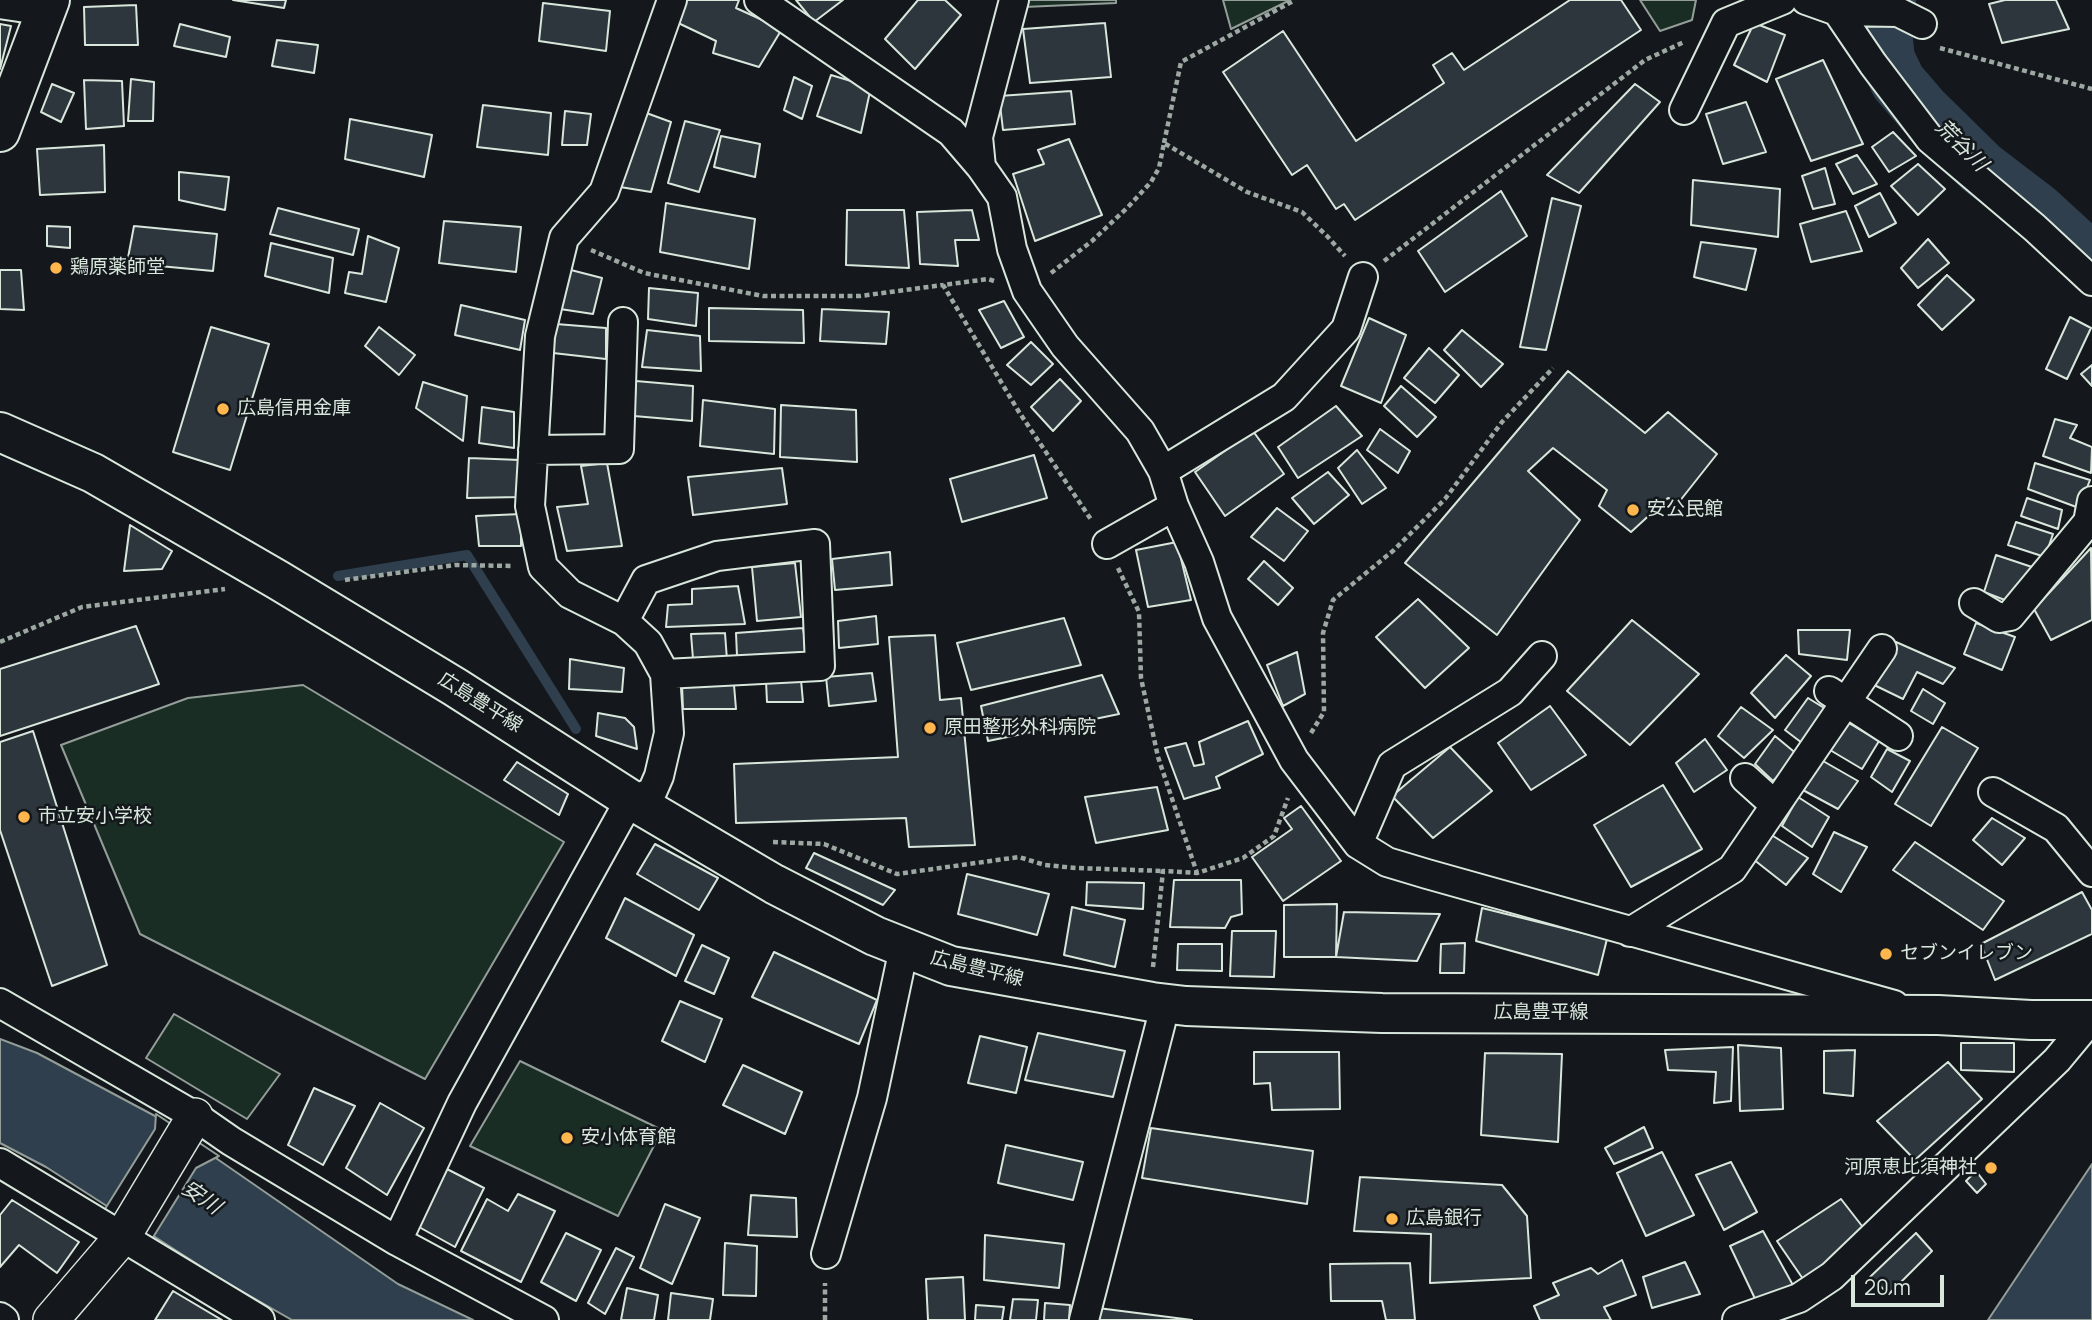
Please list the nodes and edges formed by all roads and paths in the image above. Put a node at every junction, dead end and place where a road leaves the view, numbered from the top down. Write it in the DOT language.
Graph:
graph roads {
  1 [pos="672,0"];
  2 [pos="759,0"];
  3 [pos="1014,0"];
  4 [pos="1296,0"];
  5 [pos="1782,0"];
  6 [pos="1819,3"];
  7 [pos="0,4"];
  8 [pos="48,6"];
  9 [pos="1910,18"];
  10 [pos="1726,23"];
  11 [pos="2092,89"];
  12 [pos="1684,110"];
  13 [pos="0,132"];
  14 [pos="1164,142"];
  15 [pos="981,167"];
  16 [pos="565,238"];
  17 [pos="1363,277"];
  18 [pos="2092,281"];
  19 [pos="943,285"];
  20 [pos="1027,291"];
  21 [pos="623,322"];
  22 [pos="1553,368"];
  23 [pos="0,432"];
  24 [pos="533,450"];
  25 [pos="1163,471"];
  26 [pos="1174,506"];
  27 [pos="2091,517"];
  28 [pos="1107,544"];
  29 [pos="543,567"];
  30 [pos="343,580"];
  31 [pos="228,589"];
  32 [pos="1974,603"];
  33 [pos="624,621"];
  34 [pos="0,642"];
  35 [pos="1882,649"];
  36 [pos="1542,656"];
  37 [pos="665,674"];
  38 [pos="1838,697"];
  39 [pos="1898,736"];
  40 [pos="1294,760"];
  41 [pos="1745,778"];
  42 [pos="1993,792"];
  43 [pos="634,801"];
  44 [pos="1775,806"];
  45 [pos="772,842"];
  46 [pos="1357,844"];
  47 [pos="1163,871"];
  48 [pos="2092,872"];
  49 [pos="1630,932"];
  50 [pos="904,948"];
  51 [pos="1153,968"];
  52 [pos="0,1003"];
  53 [pos="1938,1015"];
  54 [pos="2091,1019"];
  55 [pos="1161,1022"];
  56 [pos="189,1126"];
  57 [pos="0,1163"];
  58 [pos="123,1236"];
  59 [pos="397,1241"];
  60 [pos="826,1254"];
  61 [pos="0,1317"];
  62 [pos="4,1320"];
  63 [pos="51,1320"];
  64 [pos="260,1320"];
  65 [pos="544,1320"];
  66 [pos="825,1320"];
  67 [pos="1084,1320"];
  68 [pos="1737,1320"];
  1 -- 16 [label="street"];
  2 -- 15 [label="street"];
  3 -- 15 [label="street"];
  4 -- 14 [label="path"];
  5 -- 10 [label="street"];
  6 -- 9 [label="street"];
  6 -- 18 [label="street"];
  7 -- 8 [label="street"];
  8 -- 13 [label="main road"];
  9 -- 11 [label="path"];
  10 -- 12 [label="street"];
  10 -- 17 [label="path"];
  14 -- 17 [label="path"];
  14 -- 20 [label="path"];
  15 -- 20 [label="street"];
  16 -- 19 [label="path"];
  16 -- 24 [label="street"];
  17 -- 25 [label="street"];
  20 -- 25 [label="street"];
  21 -- 24 [label="street"];
  22 -- 40 [label="path"];
  23 -- 43 [label="main road, 広島豊平線"];
  24 -- 29 [label="street"];
  25 -- 26 [label="street"];
  26 -- 28 [label="street"];
  26 -- 40 [label="street"];
  27 -- 32 [label="street"];
  29 -- 30 [label="path"];
  29 -- 33 [label="street"];
  31 -- 34 [label="path"];
  33 -- 37 [label="street"];
  33 -- 37 [label="street"];
  35 -- 38 [label="street"];
  36 -- 46 [label="street"];
  37 -- 43 [label="street"];
  38 -- 39 [label="street"];
  38 -- 44 [label="street"];
  40 -- 46 [label="street"];
  40 -- 47 [label="path"];
  41 -- 44 [label="street"];
  42 -- 48 [label="street"];
  43 -- 50 [label="main road, 広島豊平線"];
  43 -- 59 [label="street"];
  44 -- 49 [label="street"];
  45 -- 47 [label="path"];
  46 -- 49 [label="street"];
  47 -- 51 [label="path"];
  49 -- 53 [label="street"];
  50 -- 53 [label="main road, 広島豊平線"];
  50 -- 60 [label="street"];
  52 -- 56 [label="street"];
  53 -- 54 [label="main road, 広島豊平線"];
  54 -- 68 [label="street"];
  55 -- 67 [label="street"];
  56 -- 58 [label="street"];
  56 -- 59 [label="street"];
  57 -- 58 [label="street"];
  58 -- 63 [label="street"];
  58 -- 64 [label="street"];
  59 -- 65 [label="street"];
  60 -- 66 [label="path"];
  61 -- 62 [label="street"];
}
